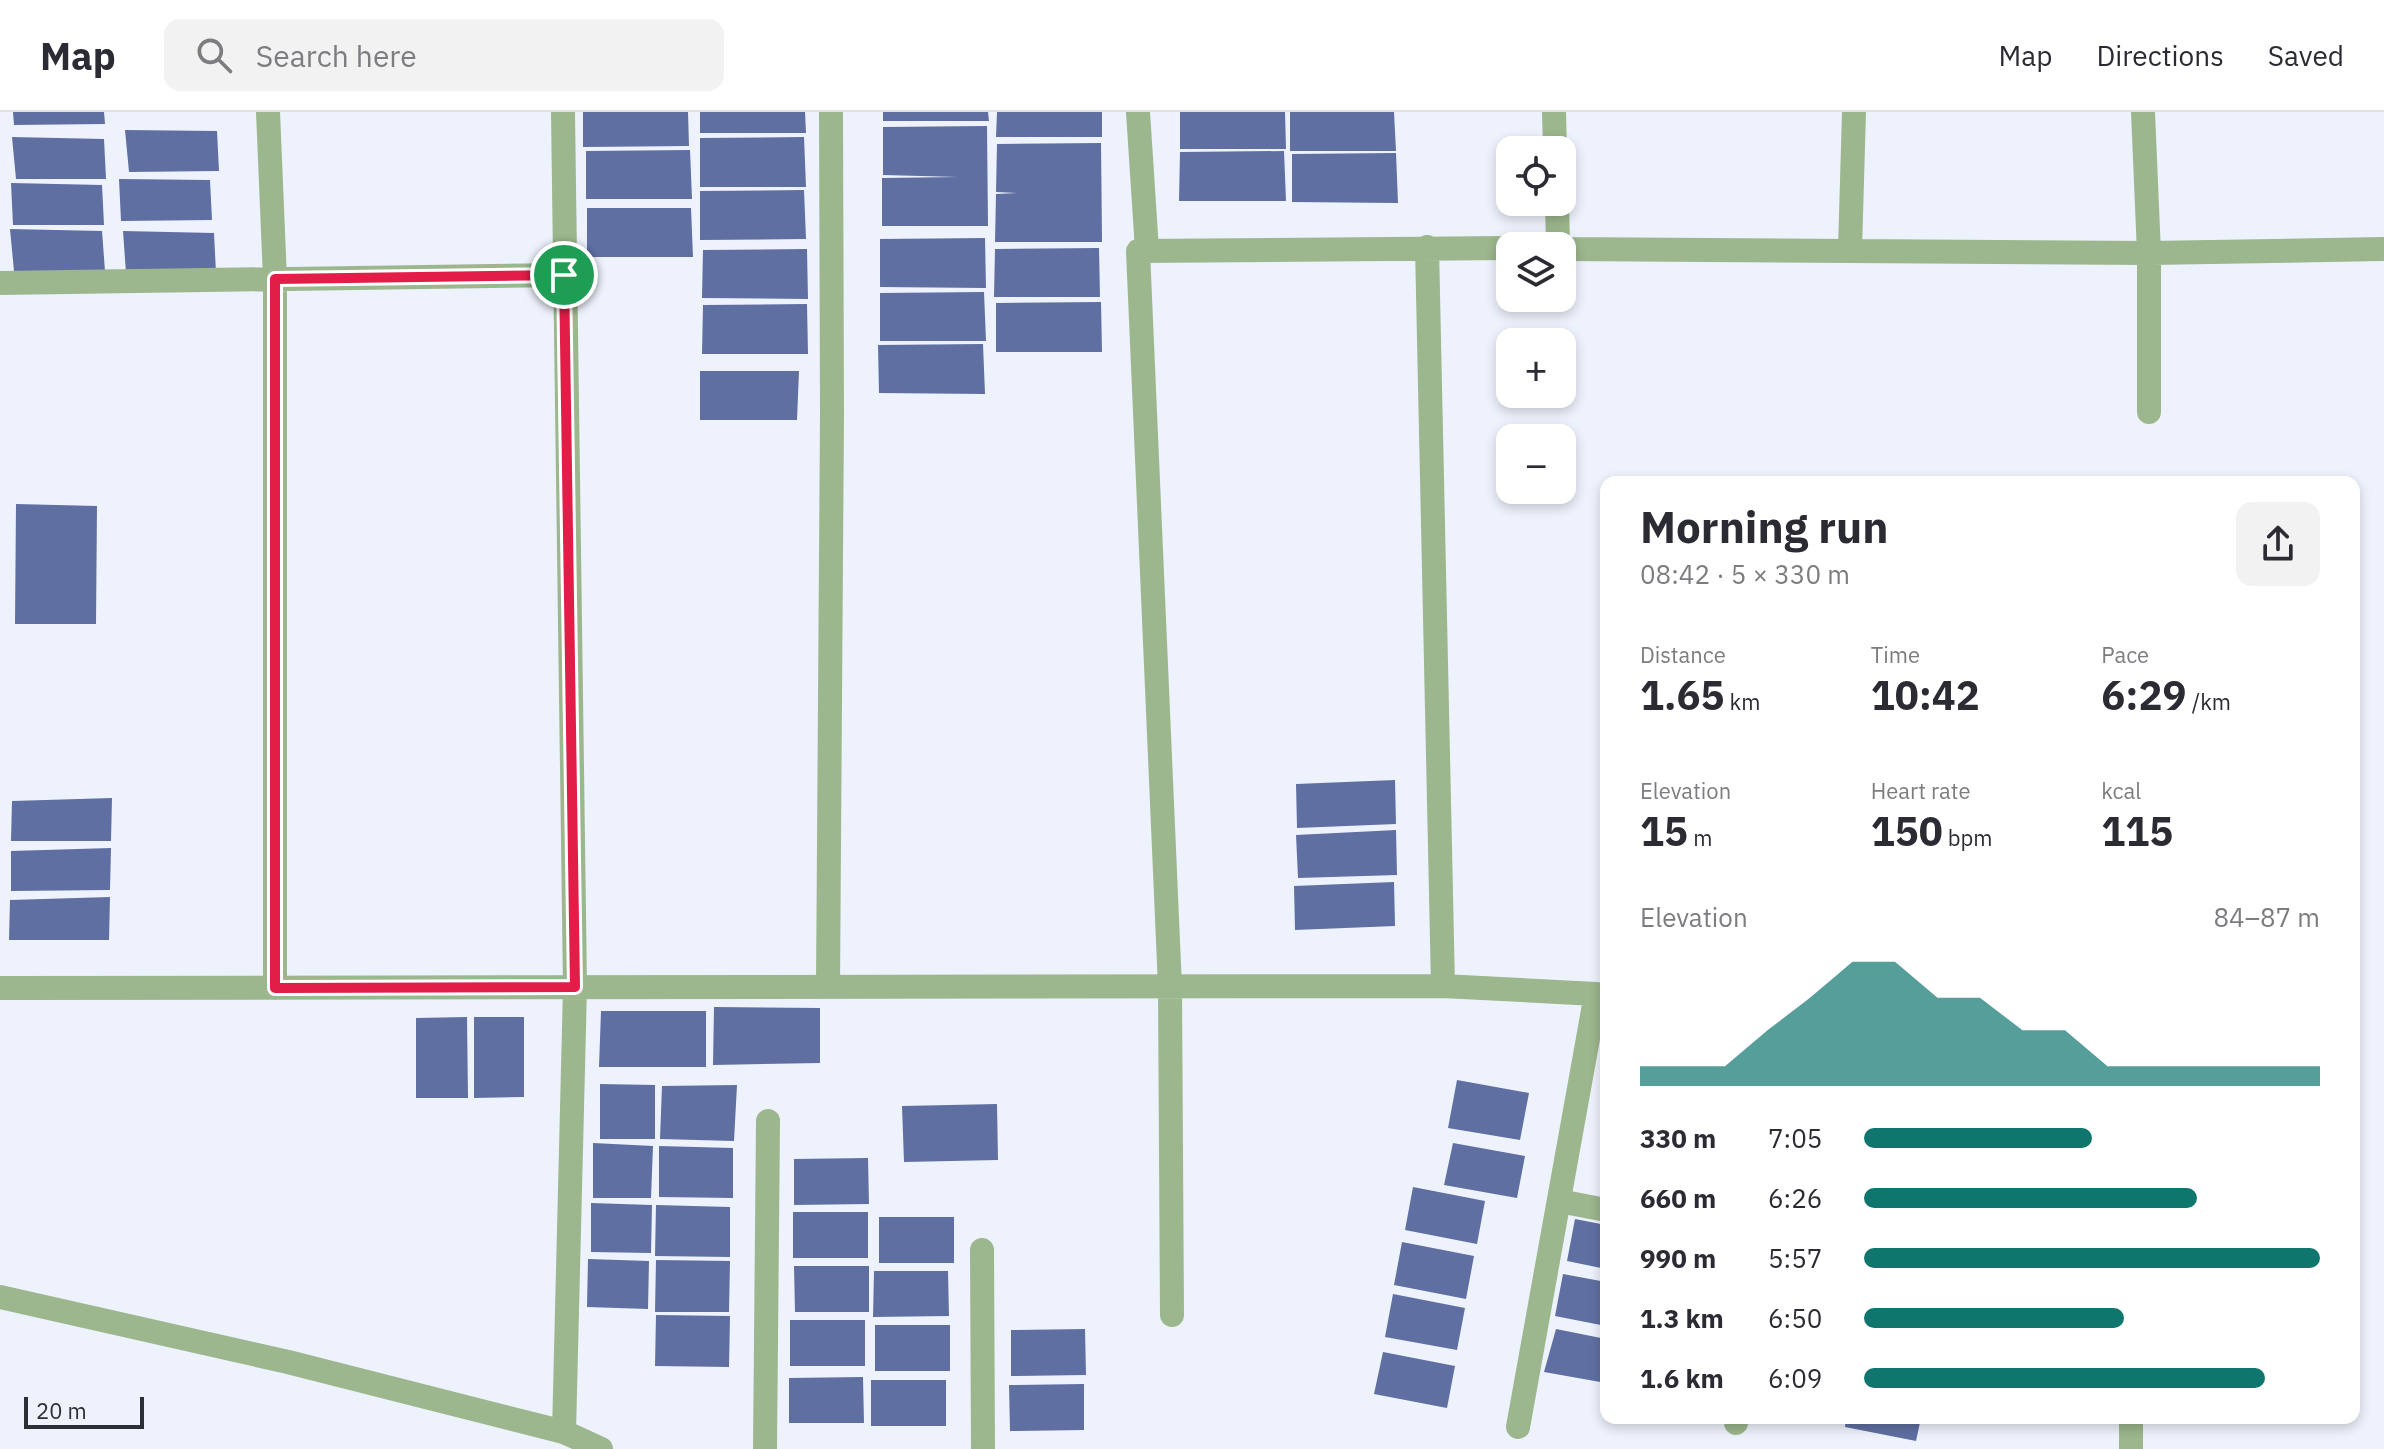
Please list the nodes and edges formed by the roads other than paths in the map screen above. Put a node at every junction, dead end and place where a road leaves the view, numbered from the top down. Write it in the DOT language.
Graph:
graph roads {
  1 [pos="268,112"];
  2 [pos="563,112"];
  3 [pos="831,112"];
  4 [pos="1138,112"];
  5 [pos="1554,112"];
  6 [pos="1854,112"];
  7 [pos="2143,112"];
  8 [pos="1555,136"];
  9 [pos="1427,247"];
  10 [pos="1576,247"];
  11 [pos="1496,248"];
  12 [pos="2384,249"];
  13 [pos="1147,250"];
  14 [pos="1850,250"];
  15 [pos="2149,253"];
  16 [pos="564,275"];
  17 [pos="275,279"];
  18 [pos="0,283"];
  19 [pos="2149,412"];
  20 [pos="1443,986"];
  21 [pos="575,987"];
  22 [pos="828,987"];
  23 [pos="1170,987"];
  24 [pos="0,988"];
  25 [pos="275,988"];
  26 [pos="768,1121"];
  27 [pos="1559,1201"];
  28 [pos="1600,1209"];
  29 [pos="982,1250"];
  30 [pos="0,1297"];
  31 [pos="1172,1315"];
  32 [pos="2131,1424"];
  33 [pos="1518,1427"];
  34 [pos="564,1432"];
  35 [pos="601,1449"];
  36 [pos="765,1449"];
  37 [pos="983,1449"];
  38 [pos="2131,1449"];
  1 -- 17 [label="street"];
  2 -- 16 [label="street"];
  3 -- 22 [label="street"];
  4 -- 13 [label="street"];
  5 -- 8 [label="street"];
  6 -- 14 [label="street"];
  7 -- 15 [label="street"];
  9 -- 11 [label="street"];
  9 -- 13 [label="street"];
  9 -- 20 [label="street"];
  10 -- 14 [label="street"];
  12 -- 15 [label="street"];
  13 -- 23 [label="street"];
  14 -- 15 [label="street"];
  15 -- 19 [label="street"];
  16 -- 17 [label="street"];
  16 -- 21 [label="street"];
  17 -- 18 [label="street"];
  17 -- 25 [label="street"];
  20 -- 23 [label="street"];
  20 -- 27 [label="street"];
  21 -- 22 [label="street"];
  21 -- 25 [label="street"];
  21 -- 34 [label="street"];
  22 -- 23 [label="street"];
  23 -- 31 [label="street"];
  24 -- 25 [label="street"];
  26 -- 36 [label="street"];
  27 -- 28 [label="street"];
  27 -- 33 [label="street"];
  29 -- 37 [label="street"];
  30 -- 34 [label="street"];
  32 -- 38 [label="street"];
  34 -- 35 [label="street"];
}
